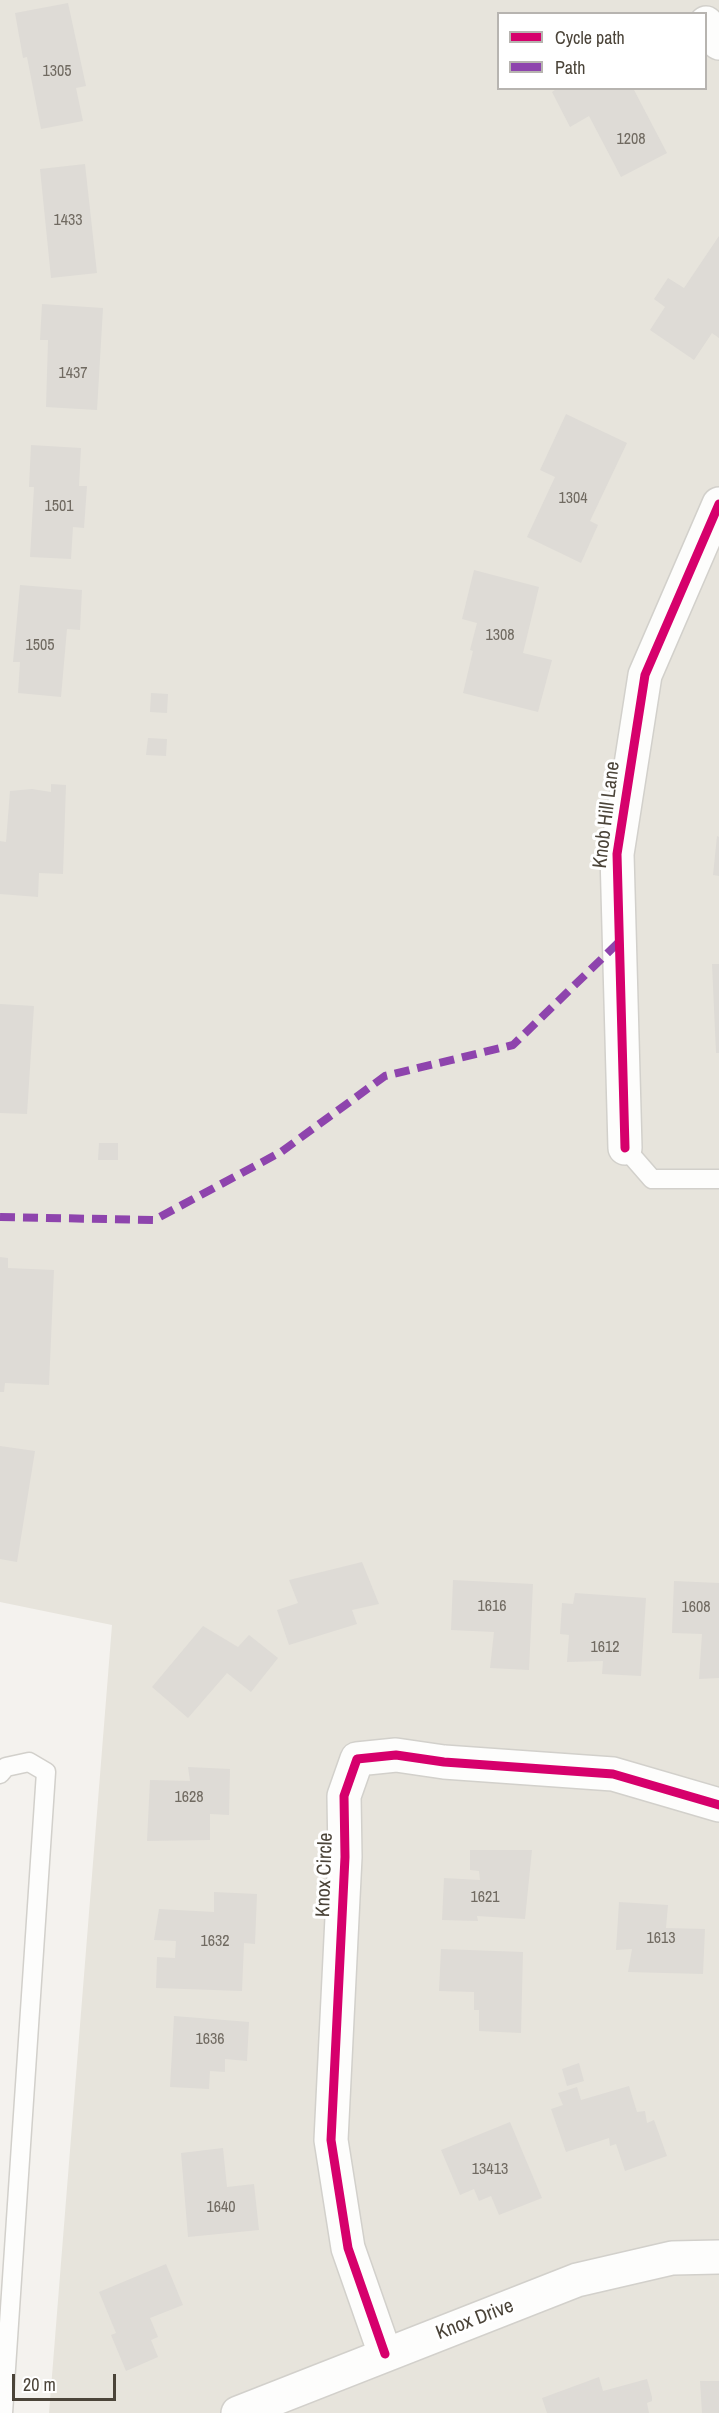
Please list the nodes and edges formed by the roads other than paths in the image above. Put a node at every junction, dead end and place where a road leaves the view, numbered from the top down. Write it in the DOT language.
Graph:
graph roads {
  1 [pos="707,25"];
  2 [pos="719,43"];
  3 [pos="719,504"];
  4 [pos="625,1148"];
  5 [pos="719,1179"];
  6 [pos="0,1774"];
  7 [pos="719,1805"];
  8 [pos="719,2257"];
  9 [pos="385,2354"];
  10 [pos="2,2390"];
  11 [pos="3,2413"];
  12 [pos="238,2413"];
  1 -- 2 [label="street"];
  3 -- 4 [label="street, Knob Hill Lane"];
  4 -- 5 [label="lane"];
  6 -- 10 [label="lane"];
  7 -- 9 [label="street, Knox Circle"];
  8 -- 9 [label="street, Knox Drive"];
  9 -- 12 [label="street, Knox Drive"];
  10 -- 11 [label="lane"];
}
